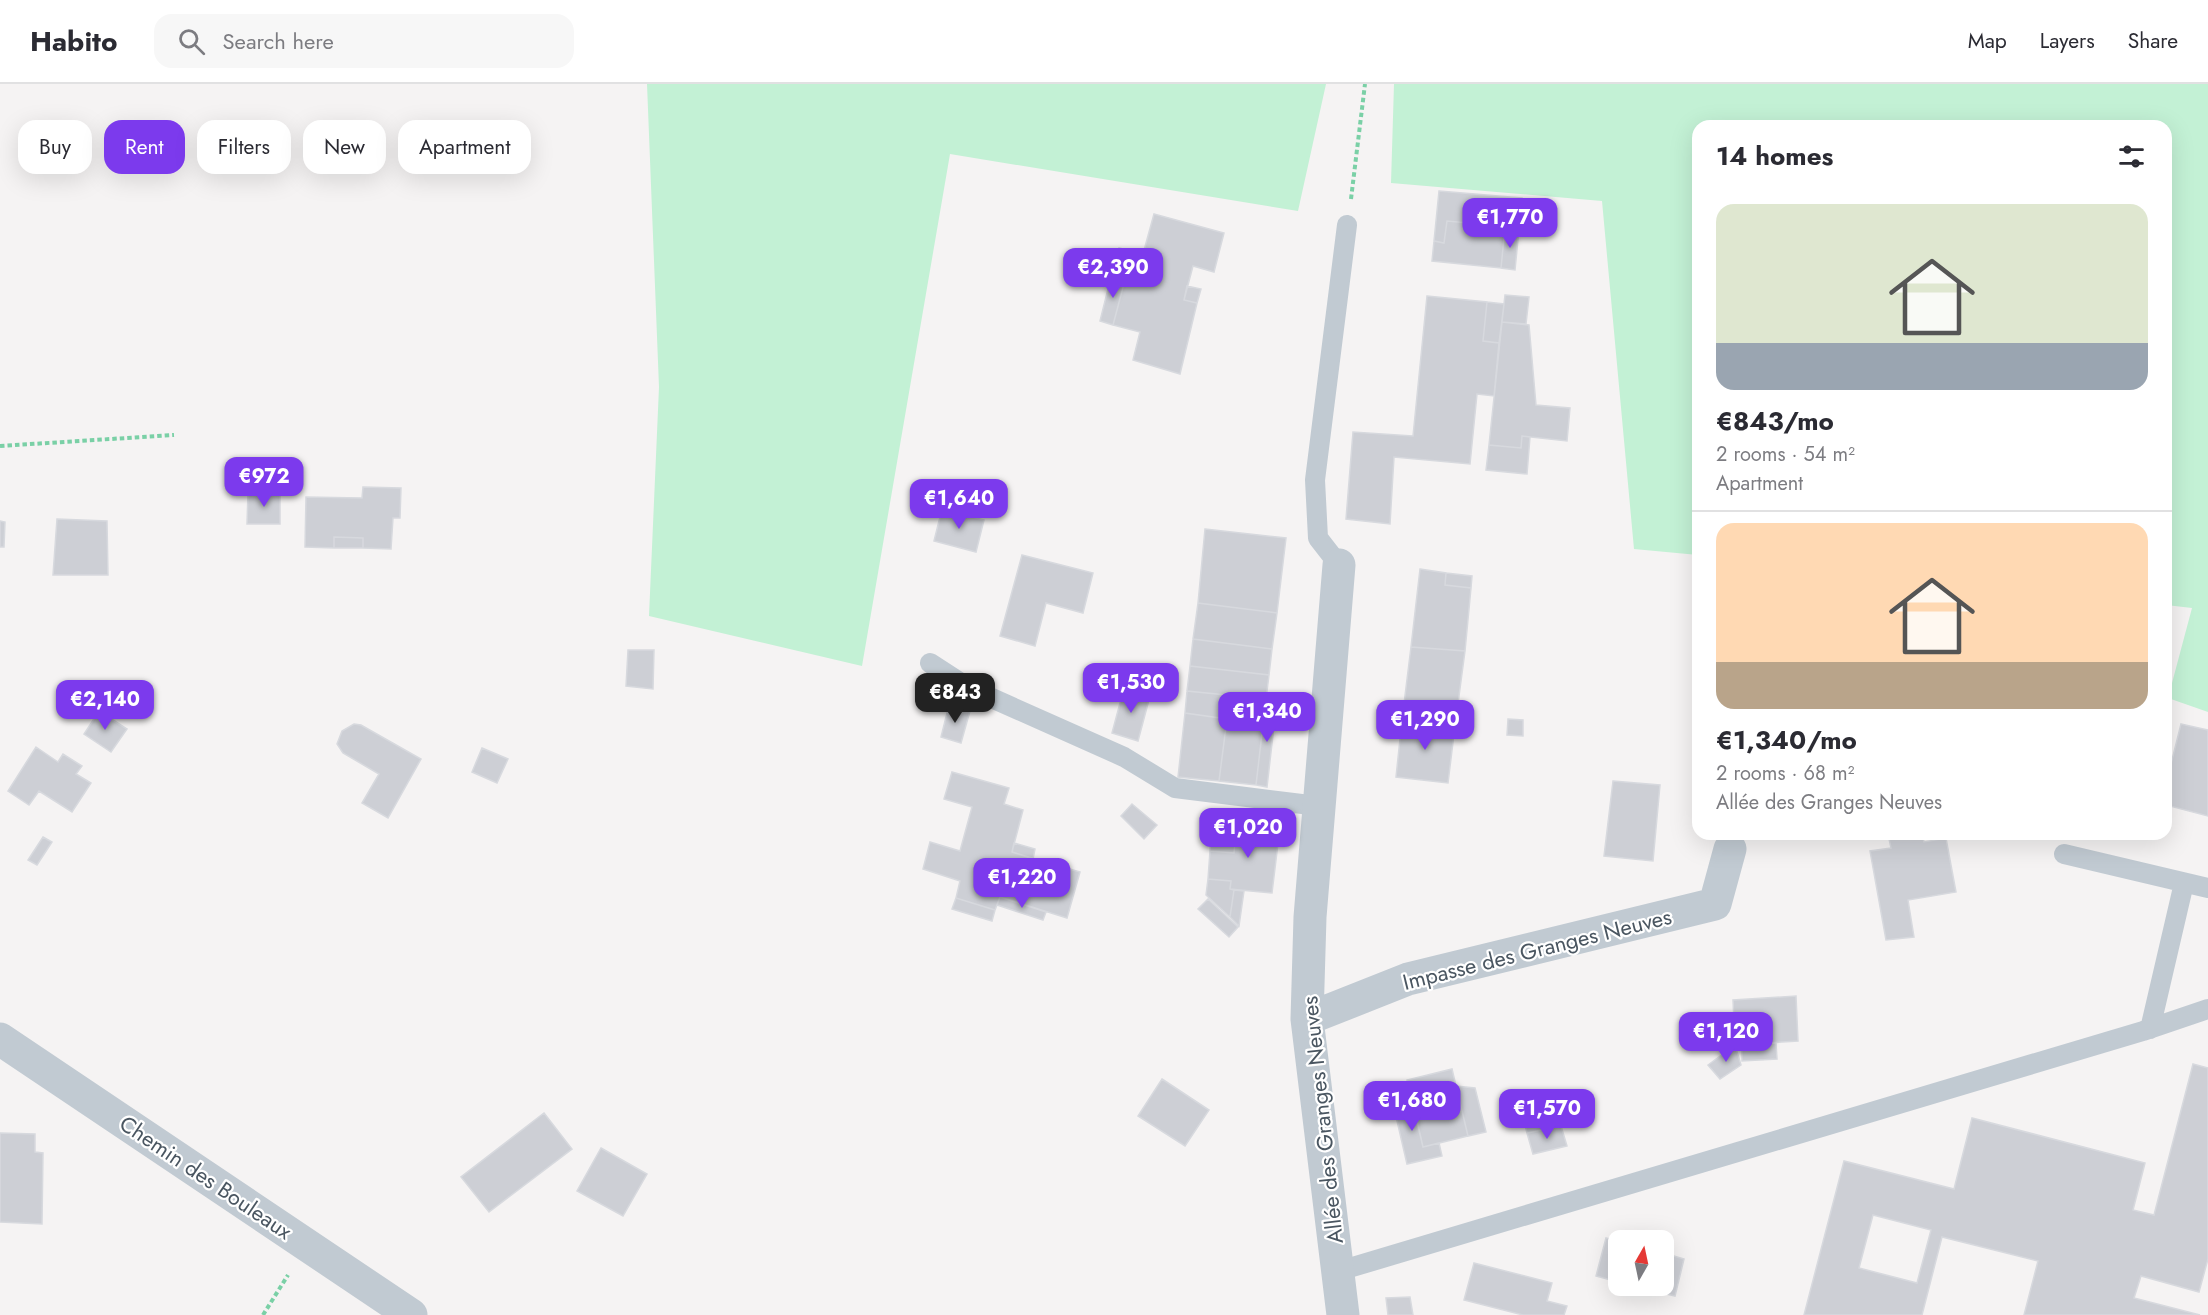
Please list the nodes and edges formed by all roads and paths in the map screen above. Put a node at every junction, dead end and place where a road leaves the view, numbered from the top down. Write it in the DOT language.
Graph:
graph roads {
  1 [pos="1365,84"];
  2 [pos="1347,225"];
  3 [pos="174,435"];
  4 [pos="0,446"];
  5 [pos="1339,565"];
  6 [pos="930,663"];
  7 [pos="1318,806"];
  8 [pos="1730,849"];
  9 [pos="2064,854"];
  10 [pos="2184,883"];
  11 [pos="2208,888"];
  12 [pos="2208,1009"];
  13 [pos="1307,1019"];
  14 [pos="2150,1029"];
  15 [pos="0,1039"];
  16 [pos="306,1245"];
  17 [pos="1339,1271"];
  18 [pos="263,1315"];
  19 [pos="411,1315"];
  20 [pos="1343,1315"];
  1 -- 2 [label="path"];
  2 -- 5 [label="lane"];
  3 -- 4 [label="path"];
  5 -- 7 [label="street, Allée des Granges Neuves"];
  6 -- 7 [label="lane"];
  7 -- 13 [label="street, Allée des Granges Neuves"];
  8 -- 13 [label="street, Impasse des Granges Neuves"];
  9 -- 10 [label="lane"];
  10 -- 11 [label="lane"];
  10 -- 14 [label="lane"];
  12 -- 14 [label="lane"];
  13 -- 17 [label="street, Allée des Granges Neuves"];
  14 -- 17 [label="lane"];
  15 -- 16 [label="street, Chemin des Bouleaux"];
  16 -- 18 [label="path"];
  16 -- 19 [label="street, Chemin des Bouleaux"];
  17 -- 20 [label="street, Allée des Granges Neuves"];
}
